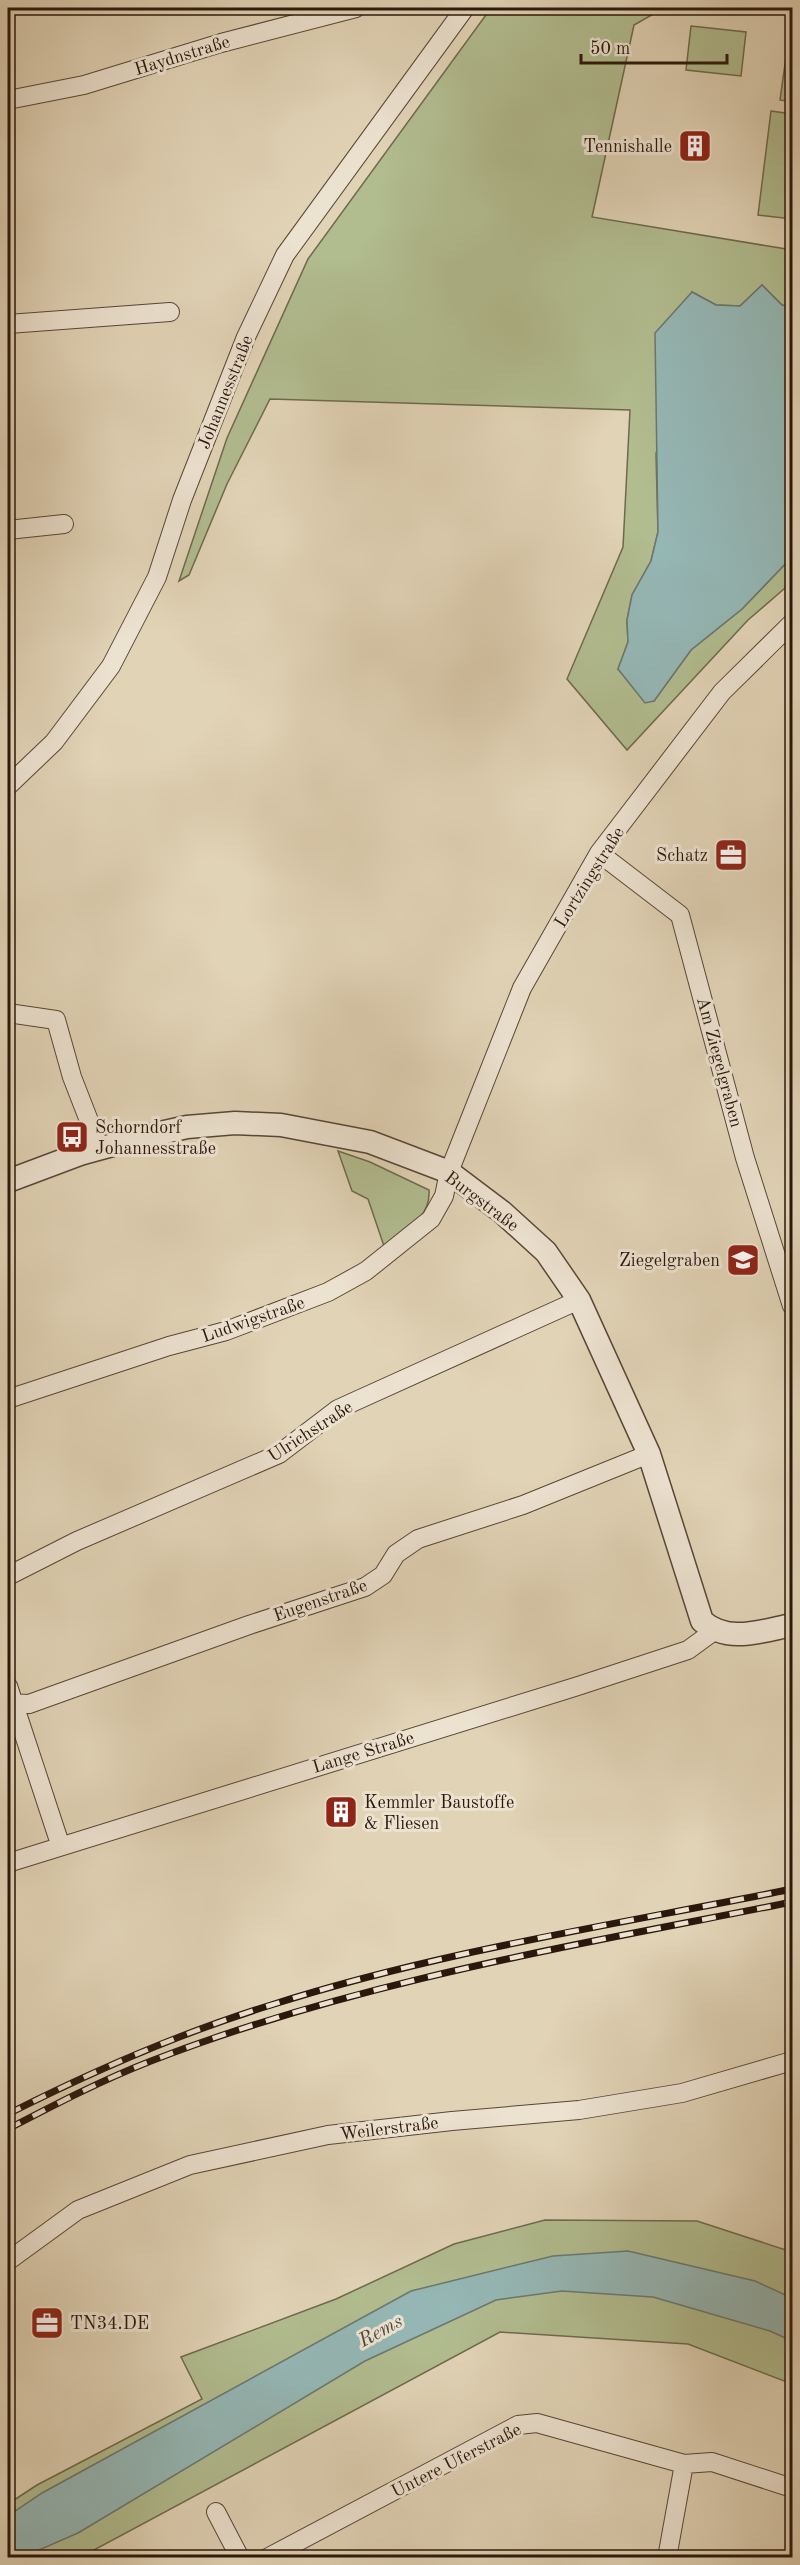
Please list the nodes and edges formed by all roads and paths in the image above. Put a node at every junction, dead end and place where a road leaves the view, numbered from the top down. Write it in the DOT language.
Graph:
graph roads {
  1 [pos="356,8"];
  2 [pos="464,8"];
  3 [pos="8,100"];
  4 [pos="170,312"];
  5 [pos="8,324"];
  6 [pos="64,524"];
  7 [pos="8,530"];
  8 [pos="792,623"];
  9 [pos="8,786"];
  10 [pos="600,853"];
  11 [pos="8,1013"];
  12 [pos="100,1149"];
  13 [pos="449,1172"];
  14 [pos="8,1181"];
  15 [pos="579,1300"];
  16 [pos="792,1306"];
  17 [pos="8,1399"];
  18 [pos="649,1454"];
  19 [pos="8,1576"];
  20 [pos="792,1625"];
  21 [pos="714,1631"];
  22 [pos="8,1686"];
  23 [pos="11,1703"];
  24 [pos="60,1844"];
  25 [pos="8,1863"];
  26 [pos="792,2061"];
  27 [pos="8,2261"];
  28 [pos="684,2464"];
  29 [pos="792,2488"];
  30 [pos="216,2512"];
  31 [pos="240,2558"];
  32 [pos="267,2558"];
  33 [pos="667,2558"];
  1 -- 3 [label="street, Haydnstraße"];
  2 -- 9 [label="street, Johannesstraße"];
  4 -- 5 [label="street"];
  6 -- 7 [label="street"];
  8 -- 10 [label="street, Lortzingstraße"];
  10 -- 13 [label="street, Lortzingstraße"];
  10 -- 16 [label="street, Am Ziegelgraben"];
  11 -- 12 [label="street"];
  12 -- 13 [label="street, Burgstraße"];
  12 -- 14 [label="street, Burgstraße"];
  13 -- 15 [label="street, Burgstraße"];
  13 -- 17 [label="street, Ludwigstraße"];
  15 -- 18 [label="street, Burgstraße"];
  15 -- 19 [label="street, Ulrichstraße"];
  18 -- 21 [label="street, Burgstraße"];
  18 -- 23 [label="street, Eugenstraße"];
  20 -- 21 [label="street"];
  21 -- 24 [label="street, Lange Straße"];
  22 -- 23 [label="street"];
  23 -- 24 [label="street"];
  24 -- 25 [label="street, Lange Straße"];
  26 -- 27 [label="street, Weilerstraße"];
  28 -- 29 [label="street, Untere Uferstraße"];
  28 -- 32 [label="street, Untere Uferstraße"];
  28 -- 33 [label="street"];
  30 -- 31 [label="street"];
}
